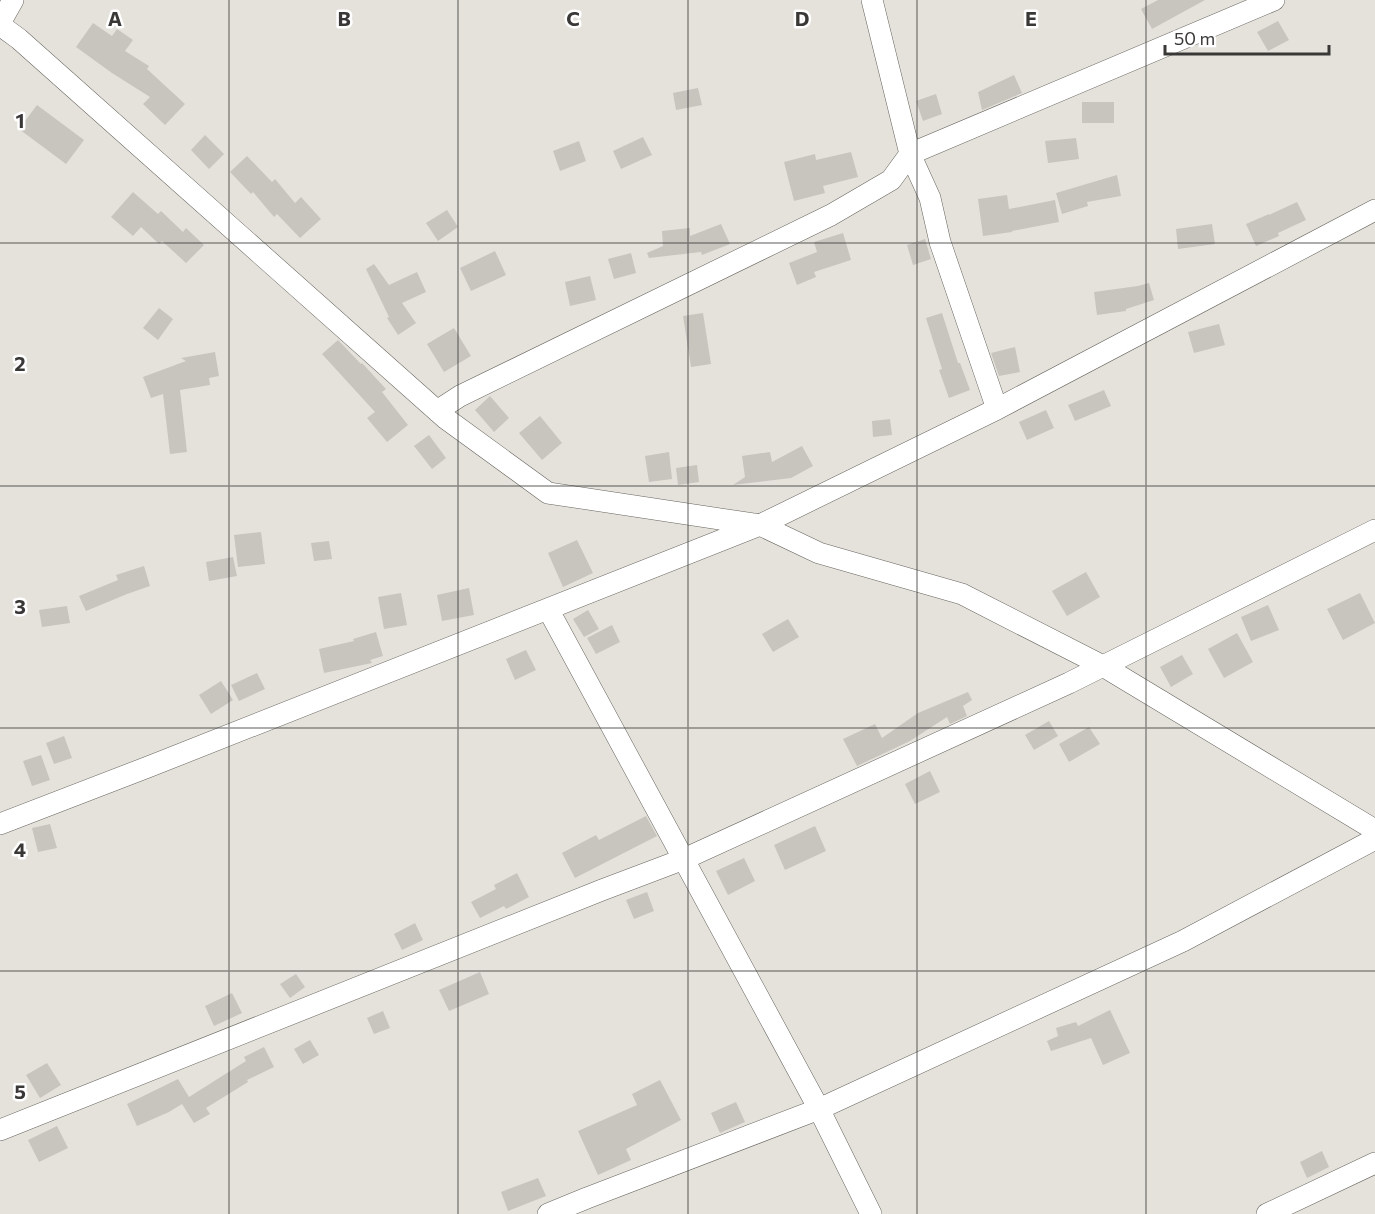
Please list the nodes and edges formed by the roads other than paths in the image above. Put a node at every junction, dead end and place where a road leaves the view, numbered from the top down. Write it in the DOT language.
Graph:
graph roads {
  1 [pos="13,0"];
  2 [pos="872,0"];
  3 [pos="1274,0"];
  4 [pos="0,24"];
  5 [pos="910,154"];
  6 [pos="1375,210"];
  7 [pos="997,409"];
  8 [pos="437,411"];
  9 [pos="760,525"];
  10 [pos="1375,530"];
  11 [pos="548,609"];
  12 [pos="1103,666"];
  13 [pos="0,824"];
  14 [pos="1375,830"];
  15 [pos="1375,838"];
  16 [pos="684,859"];
  17 [pos="819,1108"];
  18 [pos="0,1130"];
  19 [pos="1375,1162"];
  20 [pos="548,1214"];
  21 [pos="871,1214"];
  22 [pos="1267,1214"];
  1 -- 4 [label="street"];
  2 -- 5 [label="street"];
  3 -- 5 [label="street"];
  4 -- 8 [label="street"];
  5 -- 7 [label="street"];
  5 -- 8 [label="street"];
  6 -- 7 [label="street"];
  7 -- 9 [label="street"];
  8 -- 9 [label="street"];
  9 -- 11 [label="street"];
  9 -- 12 [label="street"];
  10 -- 12 [label="street"];
  11 -- 13 [label="street"];
  11 -- 16 [label="street"];
  12 -- 14 [label="street"];
  12 -- 16 [label="street"];
  15 -- 17 [label="street"];
  16 -- 17 [label="street"];
  16 -- 18 [label="street"];
  17 -- 20 [label="street"];
  17 -- 21 [label="street"];
  19 -- 22 [label="street"];
}
